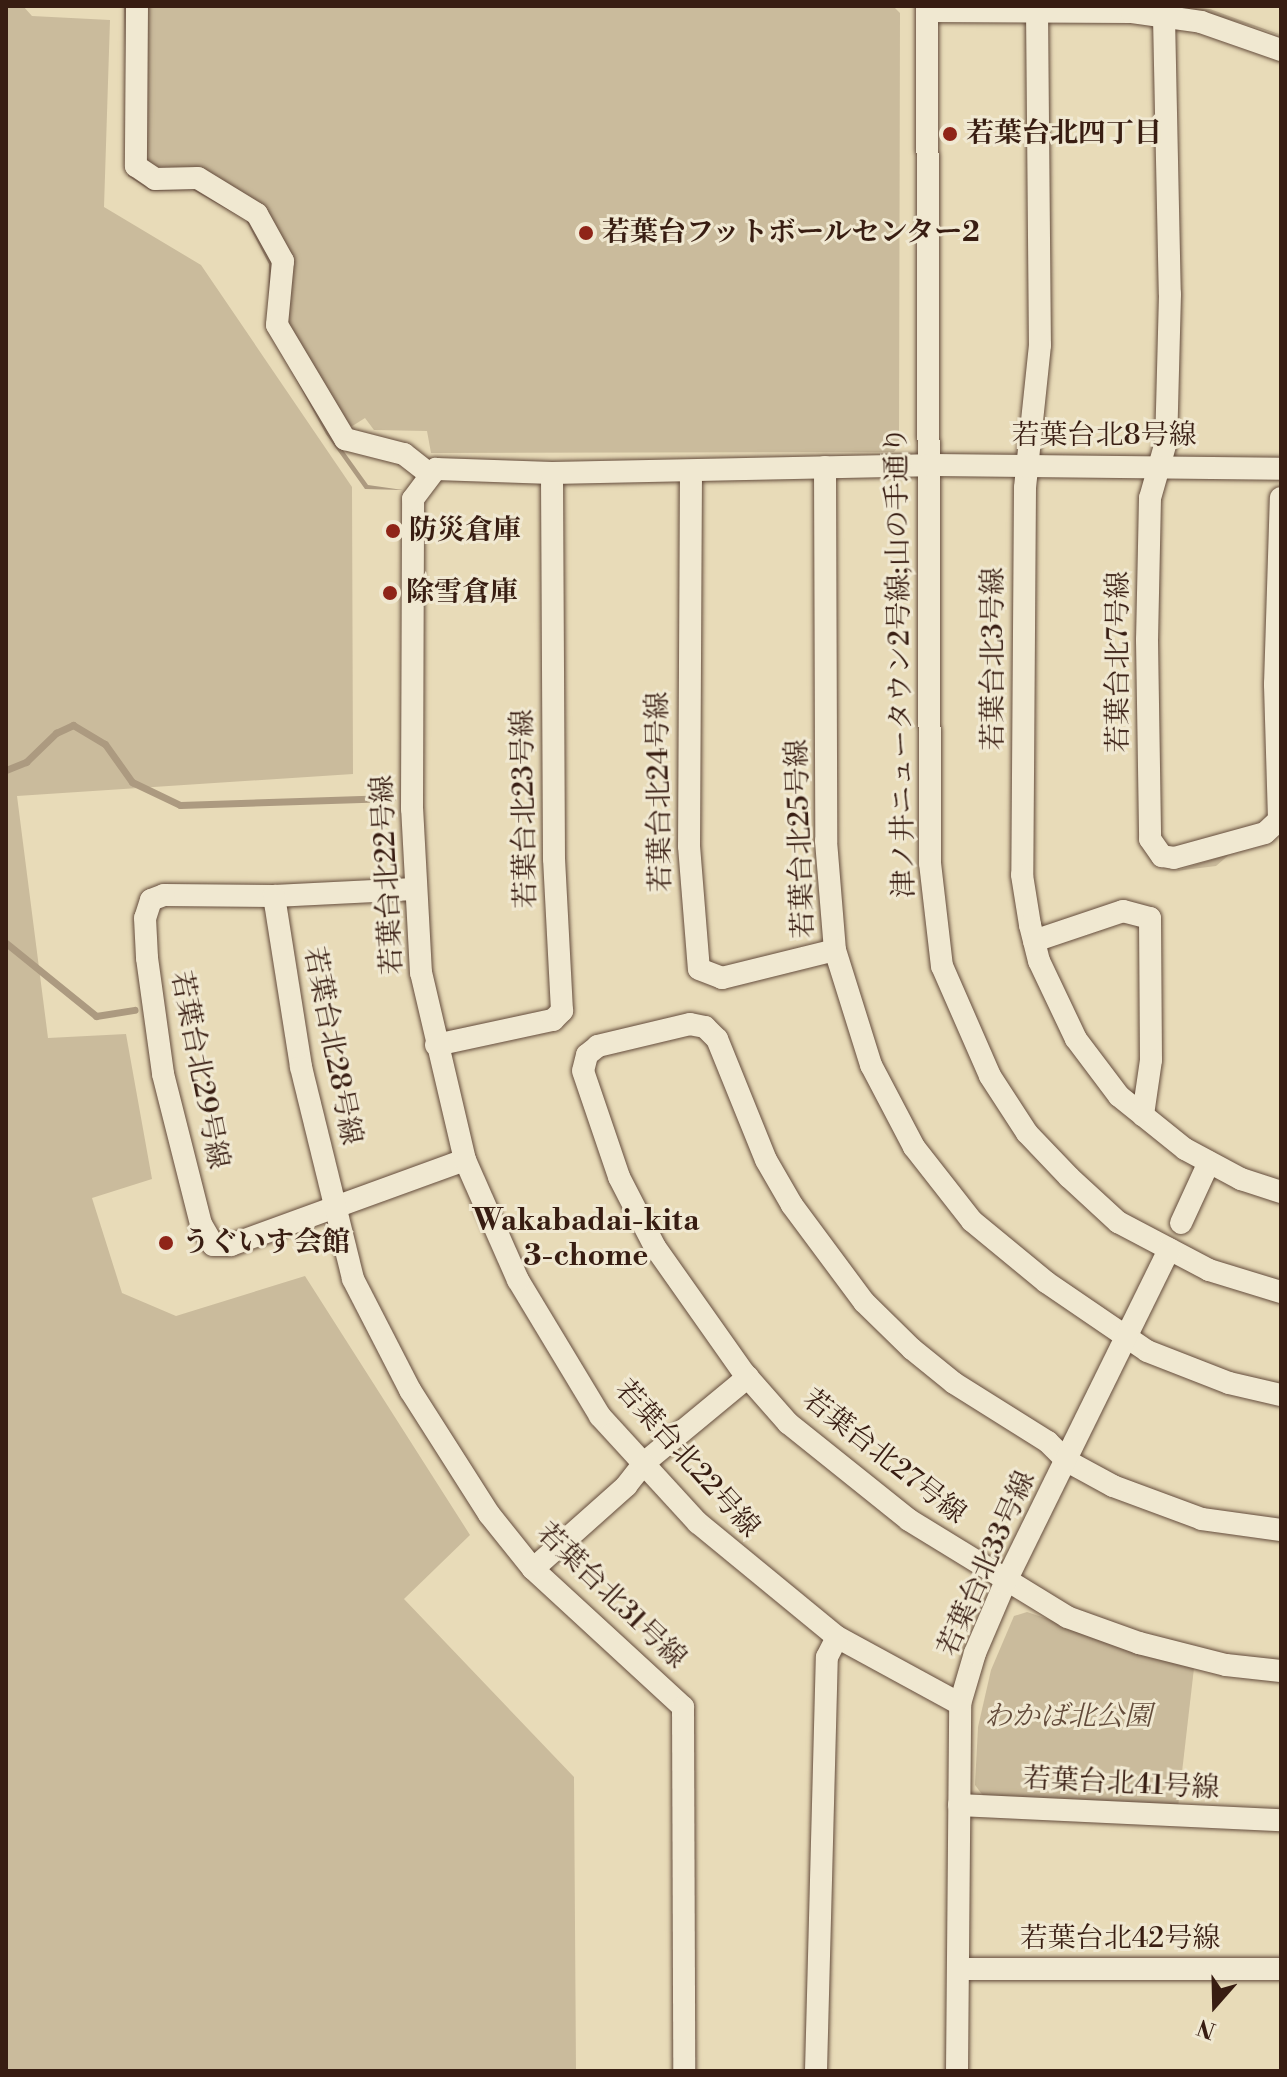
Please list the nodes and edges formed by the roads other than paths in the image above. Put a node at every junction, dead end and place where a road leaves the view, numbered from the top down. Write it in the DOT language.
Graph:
graph roads {
  1 [pos="137,6"];
  2 [pos="927,8"];
  3 [pos="1037,8"];
  4 [pos="1164,17"];
  5 [pos="1281,50"];
  6 [pos="927,465"];
  7 [pos="1156,465"];
  8 [pos="1029,466"];
  9 [pos="825,467"];
  10 [pos="1281,469"];
  11 [pos="691,471"];
  12 [pos="552,473"];
  13 [pos="430,474"];
  14 [pos="1281,498"];
  15 [pos="414,889"];
  16 [pos="274,896"];
  17 [pos="1034,941"];
  18 [pos="835,950"];
  19 [pos="436,1045"];
  20 [pos="1143,1115"];
  21 [pos="465,1160"];
  22 [pos="1209,1162"];
  23 [pos="1281,1192"];
  24 [pos="333,1206"];
  25 [pos="1181,1223"];
  26 [pos="1169,1249"];
  27 [pos="1281,1292"];
  28 [pos="1124,1337"];
  29 [pos="748,1377"];
  30 [pos="1281,1395"];
  31 [pos="1067,1461"];
  32 [pos="644,1463"];
  33 [pos="1281,1530"];
  34 [pos="533,1569"];
  35 [pos="1005,1583"];
  36 [pos="837,1637"];
  37 [pos="1281,1671"];
  38 [pos="960,1704"];
  39 [pos="959,1805"];
  40 [pos="1281,1820"];
  41 [pos="958,1969"];
  42 [pos="1281,1969"];
  43 [pos="684,2071"];
  44 [pos="816,2071"];
  45 [pos="957,2071"];
  1 -- 13 [label="street"];
  2 -- 3 [label="street"];
  2 -- 6 [label="street, 津ノ井ニュータウン2号線;山の手通り"];
  3 -- 4 [label="street"];
  3 -- 8 [label="street, 若葉台北3号線"];
  4 -- 5 [label="street"];
  4 -- 7 [label="street, 若葉台北7号線"];
  6 -- 8 [label="street, 若葉台北8号線"];
  6 -- 9 [label="street"];
  6 -- 26 [label="street, 津ノ井ニュータウン2号線;山の手通り"];
  7 -- 8 [label="street, 若葉台北8号線"];
  7 -- 10 [label="street, 若葉台北8号線"];
  7 -- 14 [label="street, 若葉台北7号線"];
  8 -- 17 [label="street, 若葉台北3号線"];
  9 -- 11 [label="street"];
  9 -- 18 [label="street, 若葉台北25号線"];
  11 -- 12 [label="street"];
  11 -- 18 [label="street, 若葉台北24号線"];
  12 -- 13 [label="street"];
  12 -- 19 [label="street, 若葉台北23号線"];
  13 -- 15 [label="street, 若葉台北22号線"];
  15 -- 16 [label="street, 若葉台北29号線"];
  15 -- 19 [label="street, 若葉台北22号線"];
  16 -- 24 [label="street, 若葉台北28号線"];
  16 -- 24 [label="street, 若葉台北29号線"];
  17 -- 20 [label="street, 若葉台北3号線"];
  17 -- 20 [label="street"];
  18 -- 28 [label="street, 若葉台北25号線"];
  19 -- 21 [label="street, 若葉台北22号線"];
  20 -- 22 [label="street, 若葉台北3号線"];
  21 -- 24 [label="street, 若葉台北29号線"];
  21 -- 32 [label="street, 若葉台北22号線"];
  22 -- 23 [label="street, 若葉台北3号線"];
  22 -- 25 [label="street"];
  24 -- 34 [label="street, 若葉台北31号線"];
  26 -- 27 [label="street, 津ノ井ニュータウン2号線;山の手通り"];
  26 -- 28 [label="street, 若葉台北33号線"];
  28 -- 30 [label="street, 若葉台北25号線"];
  28 -- 31 [label="street, 若葉台北33号線"];
  29 -- 31 [label="street, 若葉台北27号線"];
  29 -- 32 [label="street"];
  29 -- 35 [label="street, 若葉台北27号線"];
  31 -- 33 [label="street, 若葉台北27号線"];
  31 -- 35 [label="street, 若葉台北33号線"];
  32 -- 34 [label="street"];
  32 -- 36 [label="street, 若葉台北22号線"];
  34 -- 43 [label="street, 若葉台北31号線"];
  35 -- 37 [label="street, 若葉台北27号線"];
  35 -- 38 [label="street, 若葉台北33号線"];
  36 -- 38 [label="street, 若葉台北22号線"];
  36 -- 44 [label="street"];
  38 -- 39 [label="street, 若葉台北33号線"];
  39 -- 40 [label="street, 若葉台北41号線"];
  39 -- 41 [label="street, 若葉台北33号線"];
  41 -- 42 [label="street, 若葉台北42号線"];
  41 -- 45 [label="street, 若葉台北33号線"];
}
